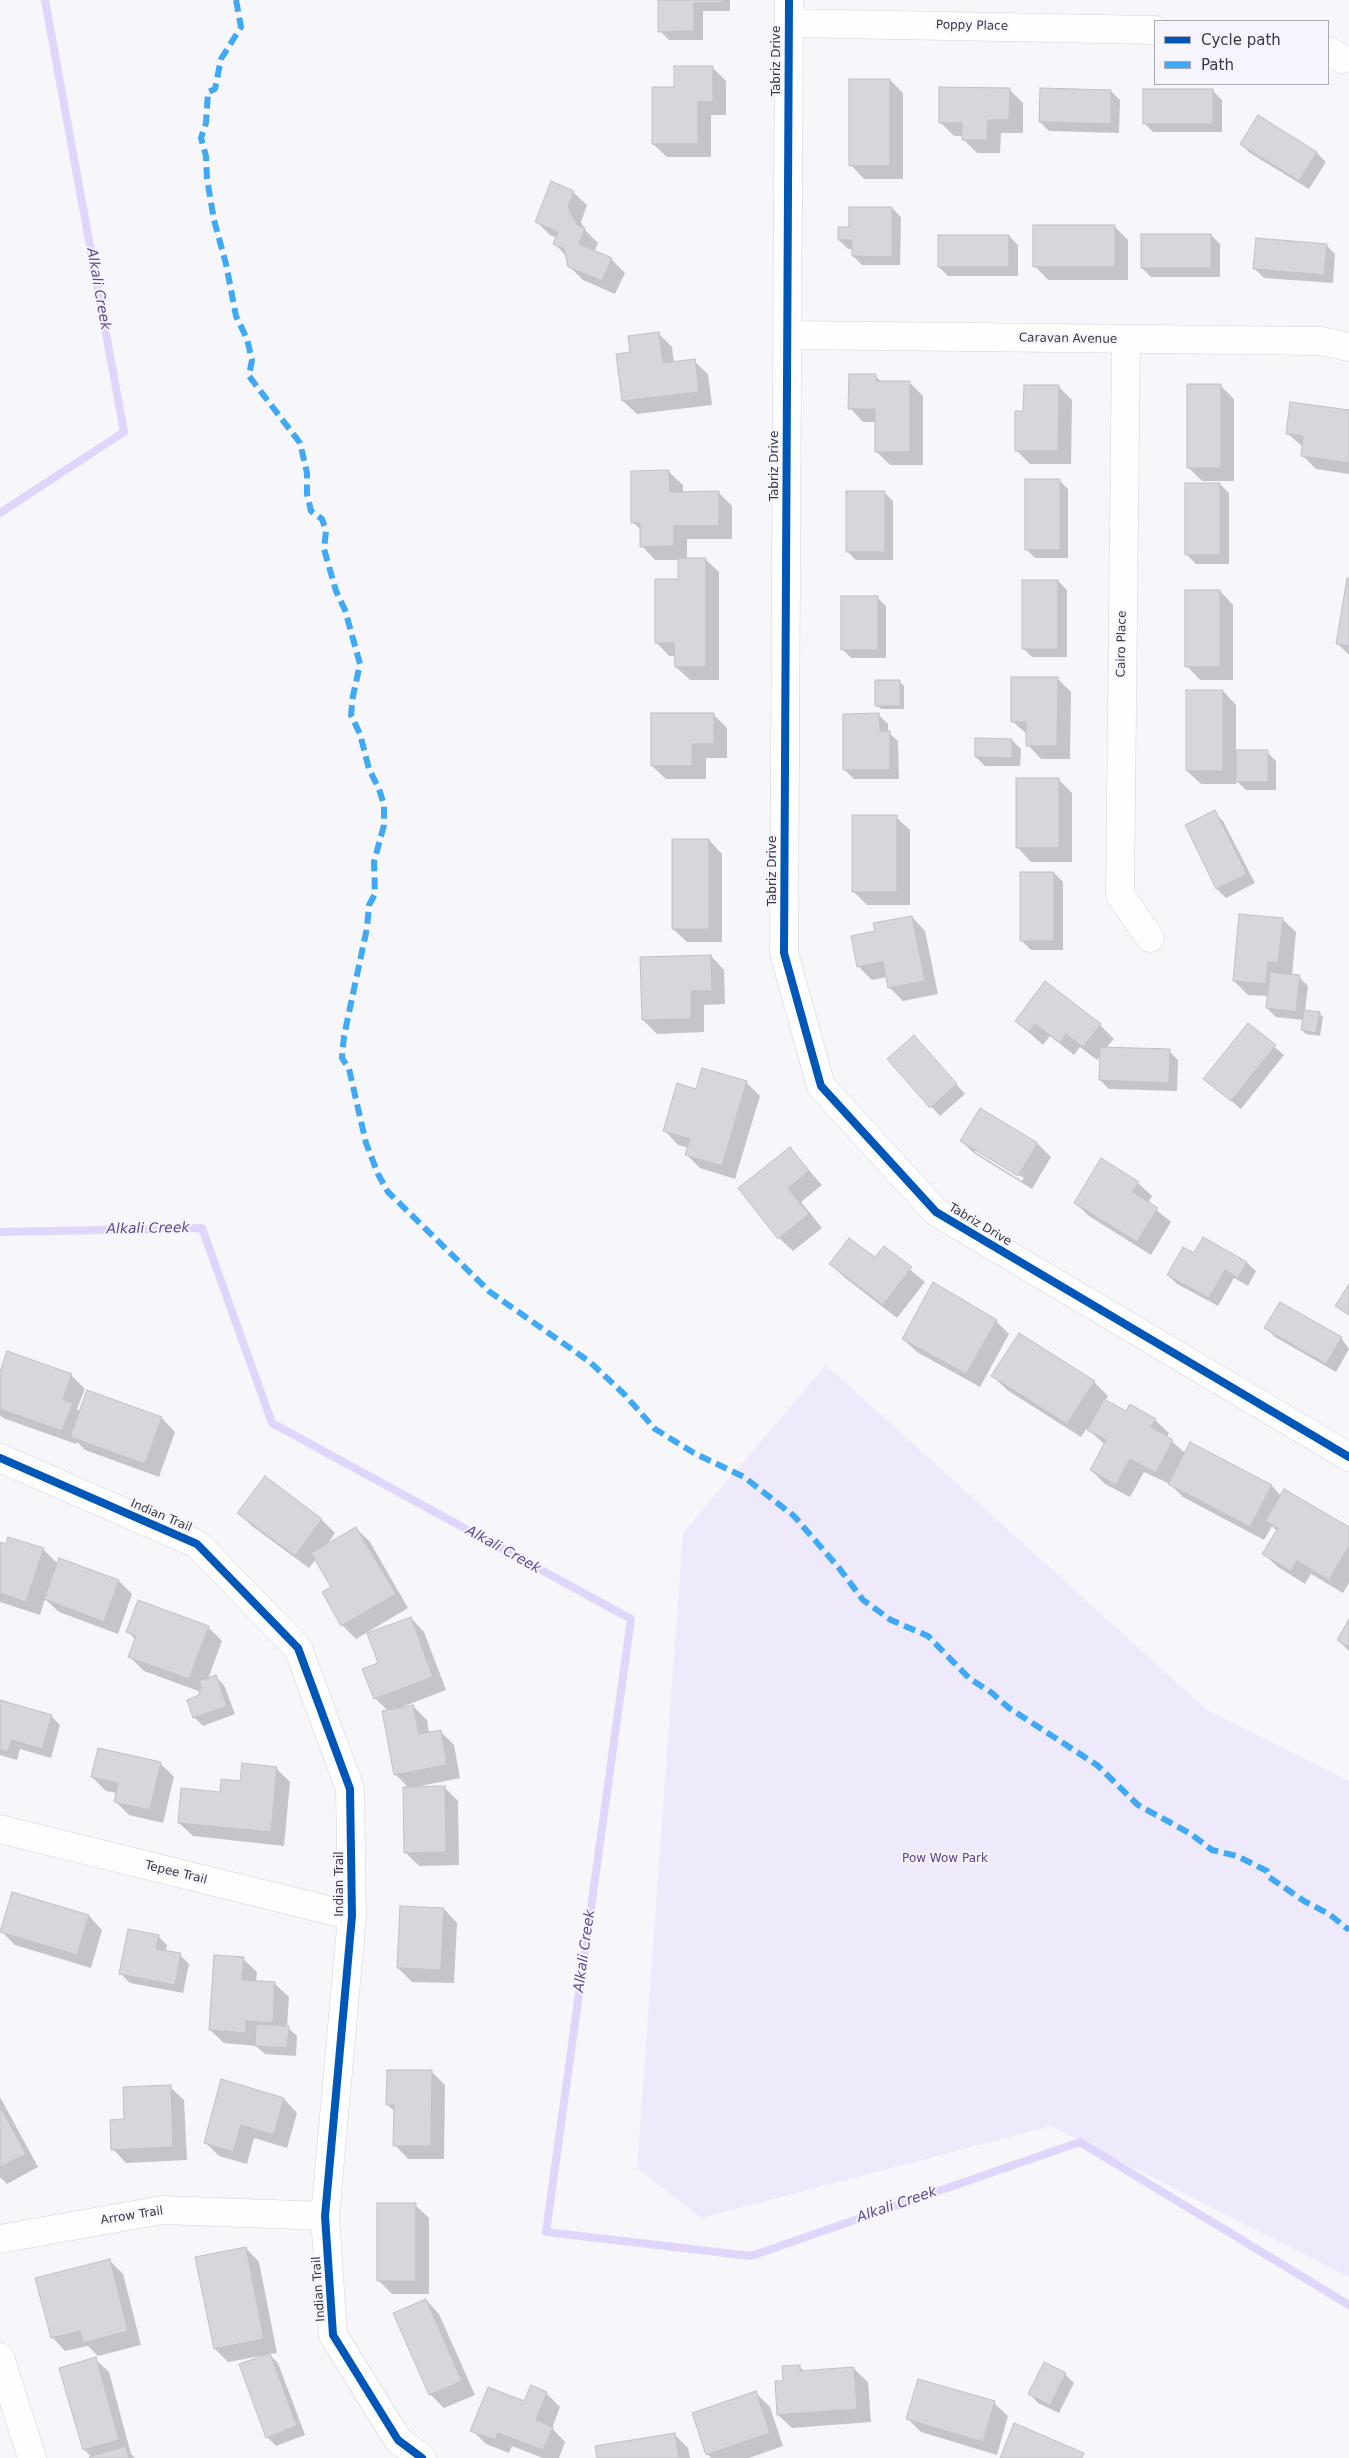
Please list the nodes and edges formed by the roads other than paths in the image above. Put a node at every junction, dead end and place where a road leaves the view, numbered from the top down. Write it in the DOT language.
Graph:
graph roads {
  1 [pos="789,11"];
  2 [pos="1154,30"];
  3 [pos="787,335"];
  4 [pos="1126,339"];
  5 [pos="1349,347"];
  6 [pos="1150,938"];
  7 [pos="1347,1451"];
  8 [pos="0,1458"];
  9 [pos="0,1829"];
  10 [pos="352,1916"];
  11 [pos="325,2216"];
  12 [pos="0,2239"];
  13 [pos="0,2357"];
  14 [pos="32,2458"];
  15 [pos="422,2458"];
  1 -- 2 [label="street, Poppy Place"];
  1 -- 3 [label="street, Tabriz Drive"];
  3 -- 4 [label="street, Caravan Avenue"];
  3 -- 7 [label="street, Tabriz Drive"];
  4 -- 5 [label="street, Caravan Avenue"];
  4 -- 6 [label="street, Cairo Place"];
  8 -- 10 [label="street, Indian Trail"];
  9 -- 10 [label="street, Tepee Trail"];
  10 -- 11 [label="street, Indian Trail"];
  11 -- 12 [label="street, Arrow Trail"];
  11 -- 15 [label="street, Indian Trail"];
  13 -- 14 [label="street"];
}
